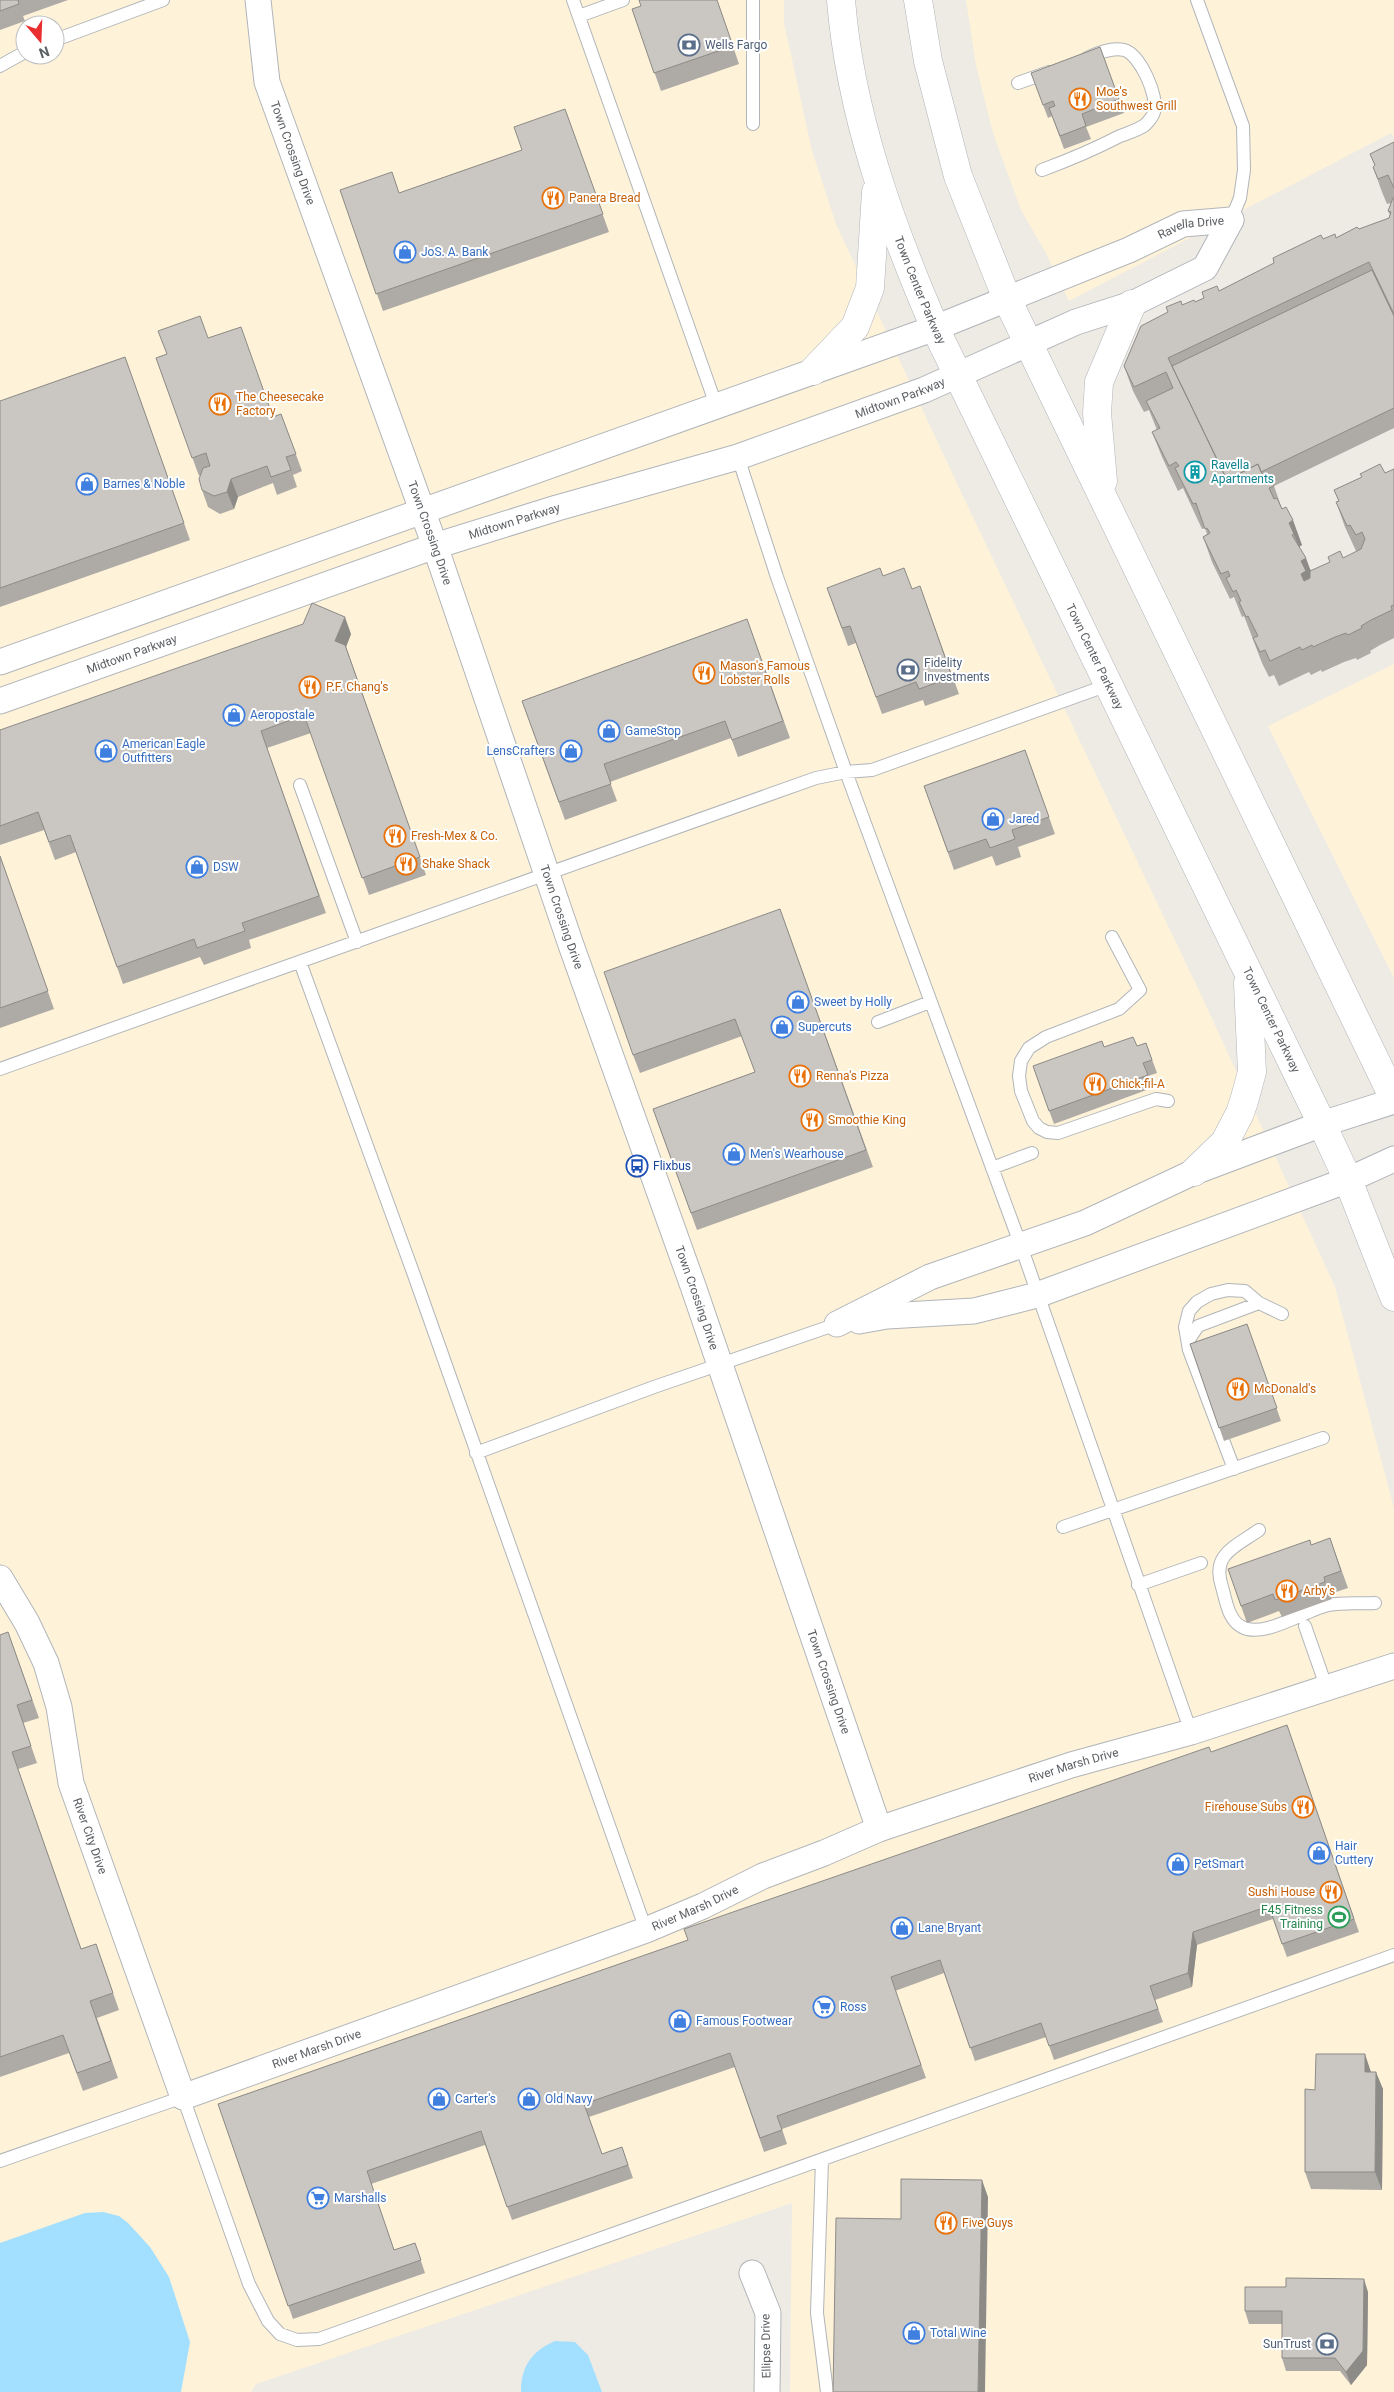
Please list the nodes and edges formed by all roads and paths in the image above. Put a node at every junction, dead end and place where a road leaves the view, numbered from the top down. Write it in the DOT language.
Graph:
graph roads {
  1 [pos="163,0"];
  2 [pos="258,0"];
  3 [pos="573,0"];
  4 [pos="623,0"];
  5 [pos="753,0"];
  6 [pos="841,0"];
  7 [pos="918,0"];
  8 [pos="1197,0"];
  9 [pos="579,16"];
  10 [pos="65,36"];
  11 [pos="15,58"];
  12 [pos="0,66"];
  13 [pos="1018,84"];
  14 [pos="753,124"];
  15 [pos="1042,170"];
  16 [pos="878,175"];
  17 [pos="1231,220"];
  18 [pos="1007,299"];
  19 [pos="1132,304"];
  20 [pos="935,328"];
  21 [pos="1028,344"];
  22 [pos="813,371"];
  23 [pos="958,377"];
  24 [pos="716,405"];
  25 [pos="738,457"];
  26 [pos="1104,498"];
  27 [pos="423,512"];
  28 [pos="435,546"];
  29 [pos="0,662"];
  30 [pos="1108,685"];
  31 [pos="0,701"];
  32 [pos="846,772"];
  33 [pos="300,785"];
  34 [pos="546,872"];
  35 [pos="1112,937"];
  36 [pos="357,942"];
  37 [pos="300,962"];
  38 [pos="1247,971"];
  39 [pos="930,1002"];
  40 [pos="878,1022"];
  41 [pos="0,1069"];
  42 [pos="1394,1100"];
  43 [pos="1168,1101"];
  44 [pos="1322,1124"];
  45 [pos="1032,1153"];
  46 [pos="1394,1159"];
  47 [pos="992,1168"];
  48 [pos="1194,1172"];
  49 [pos="1348,1180"];
  50 [pos="1021,1246"];
  51 [pos="1037,1295"];
  52 [pos="1394,1297"];
  53 [pos="1259,1303"];
  54 [pos="1282,1314"];
  55 [pos="837,1324"];
  56 [pos="1188,1341"];
  57 [pos="719,1365"];
  58 [pos="1323,1438"];
  59 [pos="476,1453"];
  60 [pos="1234,1469"];
  61 [pos="1112,1509"];
  62 [pos="1063,1527"];
  63 [pos="1259,1530"];
  64 [pos="1201,1563"];
  65 [pos="0,1578"];
  66 [pos="1138,1585"];
  67 [pos="1375,1603"];
  68 [pos="1306,1626"];
  69 [pos="1394,1666"];
  70 [pos="1327,1689"];
  71 [pos="1191,1732"];
  72 [pos="879,1830"];
  73 [pos="646,1930"];
  74 [pos="1394,1955"];
  75 [pos="183,2097"];
  76 [pos="822,2160"];
  77 [pos="0,2161"];
  78 [pos="752,2273"];
  79 [pos="767,2392"];
  80 [pos="827,2392"];
  1 -- 10 [label="lane"];
  2 -- 27 [label="street, Town Crossing Drive"];
  3 -- 9 [label="lane"];
  4 -- 9 [label="lane"];
  5 -- 14 [label="lane"];
  6 -- 16 [label="main road, Town Center Parkway"];
  7 -- 18 [label="main road"];
  8 -- 17 [label="lane"];
  9 -- 24 [label="lane"];
  11 -- 12 [label="lane"];
  13 -- 15 [label="lane"];
  16 -- 20 [label="main road, Town Center Parkway"];
  16 -- 22 [label="main road"];
  17 -- 18 [label="street, Ravella Drive"];
  17 -- 19 [label="street, Ravella Drive"];
  18 -- 20 [label="street"];
  18 -- 21 [label="main road"];
  19 -- 21 [label="street, Ravella Drive"];
  19 -- 26 [label="main road"];
  20 -- 22 [label="street"];
  20 -- 23 [label="main road, Town Center Parkway"];
  21 -- 23 [label="street, Midtown Parkway"];
  21 -- 26 [label="main road"];
  22 -- 24 [label="street"];
  23 -- 25 [label="street, Midtown Parkway"];
  23 -- 30 [label="main road, Town Center Parkway"];
  24 -- 27 [label="street"];
  25 -- 28 [label="street, Midtown Parkway"];
  25 -- 32 [label="lane"];
  26 -- 42 [label="main road"];
  27 -- 28 [label="street, Town Crossing Drive"];
  27 -- 29 [label="street"];
  28 -- 31 [label="street, Midtown Parkway"];
  28 -- 34 [label="street, Town Crossing Drive"];
  30 -- 32 [label="lane"];
  30 -- 38 [label="main road, Town Center Parkway"];
  32 -- 34 [label="lane"];
  32 -- 39 [label="lane"];
  33 -- 36 [label="lane"];
  34 -- 36 [label="lane"];
  34 -- 57 [label="street, Town Crossing Drive"];
  35 -- 43 [label="lane"];
  36 -- 37 [label="lane"];
  37 -- 41 [label="lane"];
  37 -- 59 [label="lane"];
  38 -- 44 [label="main road, Town Center Parkway"];
  38 -- 48 [label="main road"];
  39 -- 40 [label="lane"];
  39 -- 47 [label="lane"];
  42 -- 44 [label="street"];
  44 -- 48 [label="street"];
  44 -- 49 [label="main road, Town Center Parkway"];
  45 -- 47 [label="lane"];
  46 -- 49 [label="street"];
  47 -- 50 [label="lane"];
  48 -- 50 [label="street"];
  49 -- 51 [label="street"];
  49 -- 52 [label="main road, Town Center Parkway"];
  50 -- 51 [label="lane"];
  50 -- 55 [label="street"];
  51 -- 55 [label="street"];
  51 -- 61 [label="lane"];
  53 -- 54 [label="lane"];
  53 -- 56 [label="lane"];
  53 -- 56 [label="lane"];
  55 -- 57 [label="lane"];
  56 -- 60 [label="lane"];
  57 -- 59 [label="lane"];
  57 -- 72 [label="street, Town Crossing Drive"];
  58 -- 60 [label="lane"];
  59 -- 73 [label="lane"];
  60 -- 61 [label="lane"];
  61 -- 62 [label="lane"];
  61 -- 66 [label="lane"];
  63 -- 67 [label="lane"];
  64 -- 66 [label="lane"];
  65 -- 75 [label="street, River City Drive"];
  66 -- 71 [label="lane"];
  68 -- 70 [label="lane"];
  69 -- 70 [label="street, River Marsh Drive"];
  70 -- 71 [label="street, River Marsh Drive"];
  71 -- 72 [label="street, River Marsh Drive"];
  72 -- 73 [label="street, River Marsh Drive"];
  73 -- 75 [label="street, River Marsh Drive"];
  74 -- 76 [label="lane"];
  75 -- 76 [label="lane"];
  75 -- 77 [label="lane, River Marsh Drive"];
  76 -- 80 [label="lane"];
  78 -- 79 [label="street, Ellipse Drive"];
}
